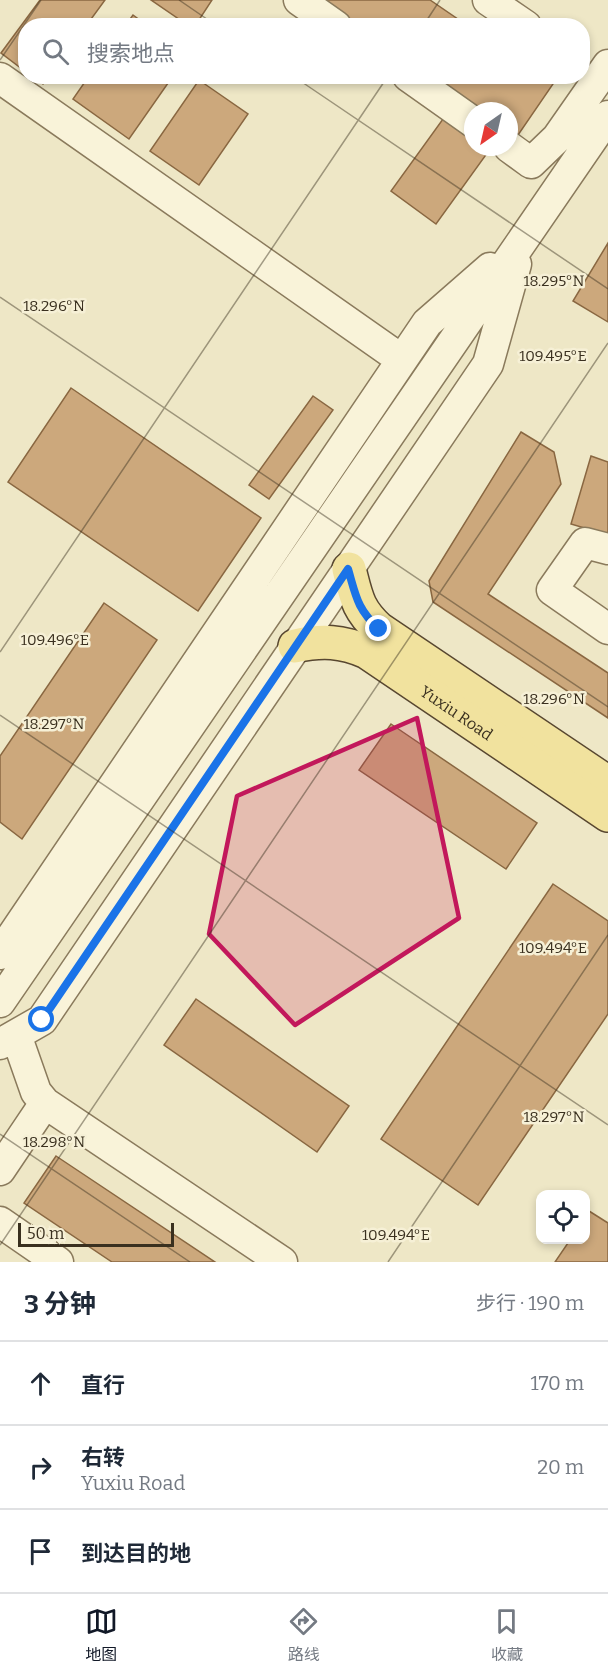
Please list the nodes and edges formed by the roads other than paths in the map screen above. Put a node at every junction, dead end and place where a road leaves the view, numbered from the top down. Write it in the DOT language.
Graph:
graph roads {
  1 [pos="299,0"];
  2 [pos="488,0"];
  3 [pos="325,18"];
  4 [pos="514,18"];
  5 [pos="0,78"];
  6 [pos="419,84"];
  7 [pos="588,84"];
  8 [pos="464,116"];
  9 [pos="608,116"];
  10 [pos="518,154"];
  11 [pos="522,241"];
  12 [pos="402,360"];
  13 [pos="608,549"];
  14 [pos="348,569"];
  15 [pos="608,629"];
  16 [pos="295,646"];
  17 [pos="608,783"];
  18 [pos="608,815"];
  19 [pos="0,954"];
  20 [pos="0,1002"];
  21 [pos="8,1039"];
  22 [pos="45,1103"];
  23 [pos="0,1170"];
  24 [pos="0,1222"];
  25 [pos="58,1262"];
  26 [pos="282,1262"];
  1 -- 3 [label="street"];
  2 -- 4 [label="street"];
  5 -- 12 [label="street"];
  6 -- 8 [label="street"];
  7 -- 10 [label="street"];
  9 -- 11 [label="street"];
  11 -- 12 [label="street"];
  11 -- 14 [label="street"];
  11 -- 20 [label="street"];
  12 -- 19 [label="street"];
  13 -- 15 [label="street"];
  14 -- 16 [label="street"];
  14 -- 17 [label="main road, Yuxiu Road"];
  16 -- 18 [label="main road, Yuxiu Road"];
  16 -- 21 [label="street"];
  21 -- 22 [label="street"];
  22 -- 23 [label="street"];
  22 -- 26 [label="street"];
  24 -- 25 [label="street"];
}
